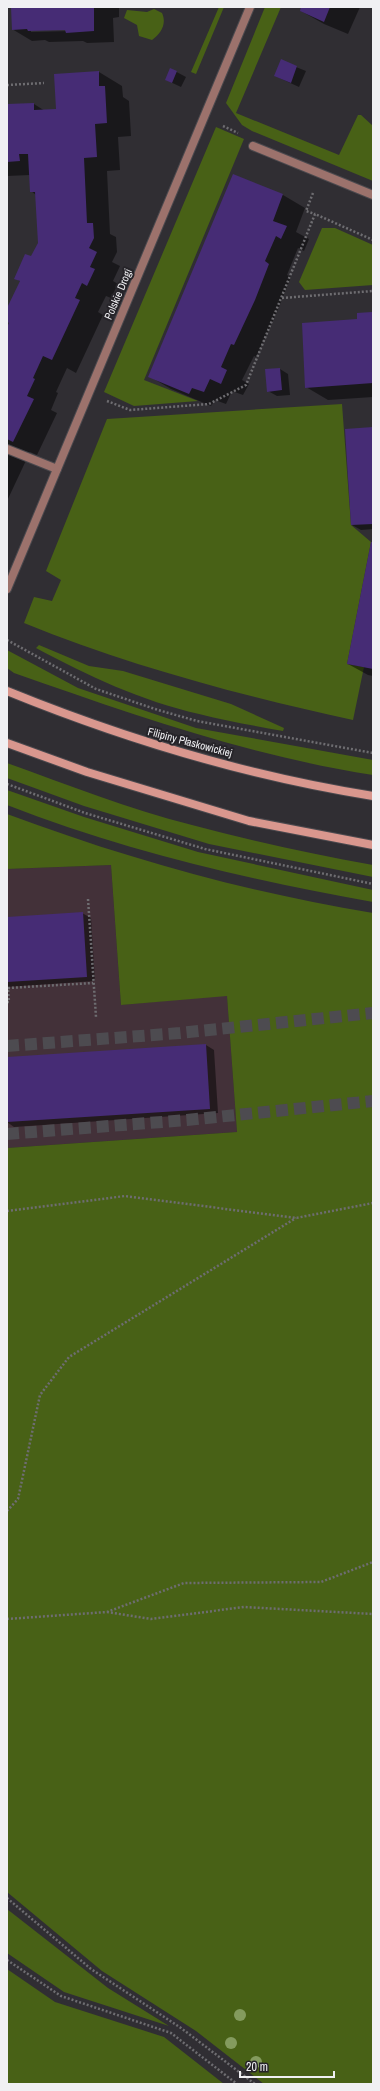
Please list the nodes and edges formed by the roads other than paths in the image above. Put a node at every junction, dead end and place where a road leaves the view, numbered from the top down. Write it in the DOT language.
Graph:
graph roads {
  1 [pos="250,7"];
  2 [pos="253,146"];
  3 [pos="373,195"];
  4 [pos="7,449"];
  5 [pos="57,469"];
  6 [pos="7,589"];
  7 [pos="7,691"];
  8 [pos="7,743"];
  9 [pos="373,796"];
  10 [pos="373,845"];
  1 -- 5 [label="street, Polskie Drogi"];
  2 -- 3 [label="street"];
  4 -- 5 [label="street"];
  5 -- 6 [label="street, Polskie Drogi"];
  7 -- 9 [label="main road, Filipiny Płaskowickiej"];
  8 -- 10 [label="main road"];
}
